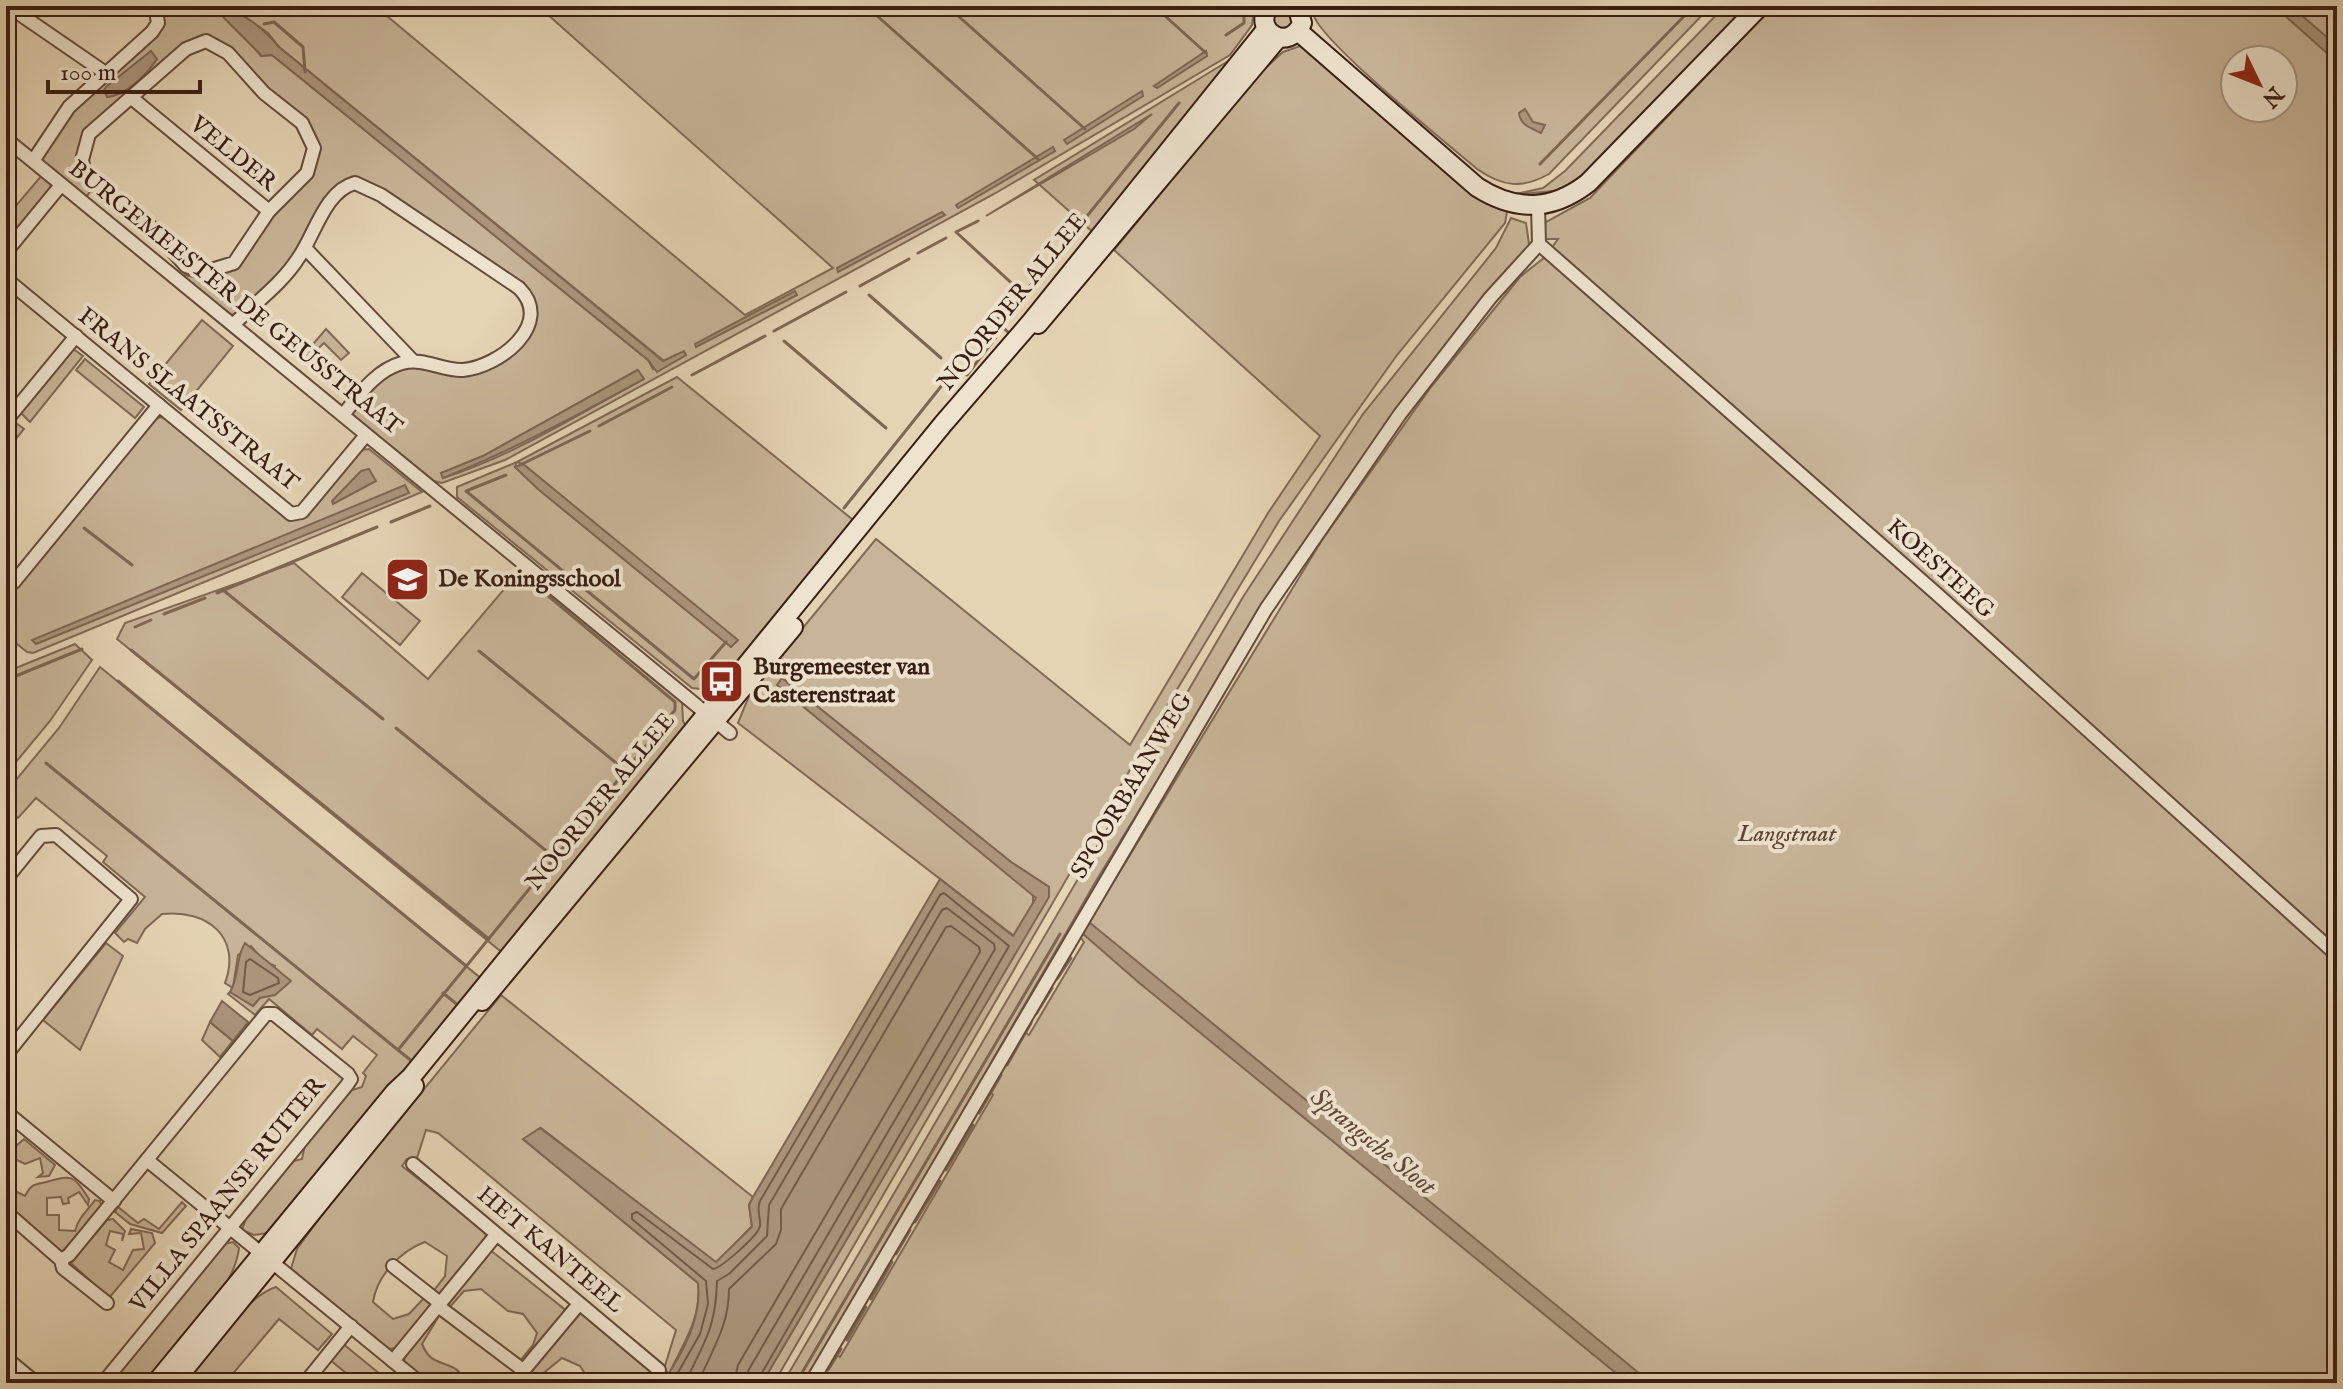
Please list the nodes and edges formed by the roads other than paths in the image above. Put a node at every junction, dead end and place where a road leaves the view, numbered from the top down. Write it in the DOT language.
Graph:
graph roads {
  1 [pos="8,6"];
  2 [pos="155,6"];
  3 [pos="1760,6"];
  4 [pos="1267,7"];
  5 [pos="1302,7"];
  6 [pos="1298,31"];
  7 [pos="1272,34"];
  8 [pos="104,72"];
  9 [pos="133,99"];
  10 [pos="6,139"];
  11 [pos="33,161"];
  12 [pos="61,185"];
  13 [pos="101,191"];
  14 [pos="87,206"];
  15 [pos="1538,206"];
  16 [pos="269,211"];
  17 [pos="1539,244"];
  18 [pos="305,248"];
  19 [pos="6,252"];
  20 [pos="186,266"];
  21 [pos="174,277"];
  22 [pos="6,279"];
  23 [pos="233,325"];
  24 [pos="76,336"];
  25 [pos="413,361"];
  26 [pos="159,405"];
  27 [pos="343,415"];
  28 [pos="6,421"];
  29 [pos="366,435"];
  30 [pos="6,584"];
  31 [pos="717,722"];
  32 [pos="6,879"];
  33 [pos="2337,955"];
  34 [pos="8,1049"];
  35 [pos="6,1112"];
  36 [pos="147,1160"];
  37 [pos="413,1164"];
  38 [pos="114,1201"];
  39 [pos="6,1212"];
  40 [pos="230,1228"];
  41 [pos="496,1235"];
  42 [pos="267,1258"];
  43 [pos="61,1260"];
  44 [pos="393,1266"];
  45 [pos="107,1303"];
  46 [pos="579,1304"];
  47 [pos="439,1305"];
  48 [pos="351,1326"];
  49 [pos="6,1358"];
  50 [pos="393,1361"];
  51 [pos="659,1370"];
  52 [pos="519,1375"];
  53 [pos="36,1383"];
  54 [pos="103,1383"];
  55 [pos="156,1383"];
  56 [pos="173,1383"];
  57 [pos="305,1383"];
  58 [pos="420,1383"];
  59 [pos="533,1383"];
  60 [pos="811,1383"];
  1 -- 8 [label="street"];
  2 -- 8 [label="street"];
  3 -- 15 [label="street"];
  4 -- 7 [label="street"];
  5 -- 6 [label="street"];
  6 -- 7 [label="street"];
  6 -- 15 [label="street"];
  7 -- 31 [label="street, NOORDER ALLEE"];
  8 -- 11 [label="street"];
  9 -- 13 [label="street"];
  9 -- 16 [label="street, VELDER"];
  9 -- 16 [label="street"];
  10 -- 11 [label="street, BURGEMEESTER DE GEUSSTRAAT"];
  11 -- 12 [label="street, BURGEMEESTER DE GEUSSTRAAT"];
  12 -- 14 [label="street, BURGEMEESTER DE GEUSSTRAAT"];
  12 -- 19 [label="street"];
  13 -- 14 [label="street"];
  13 -- 20 [label="street"];
  14 -- 21 [label="street, BURGEMEESTER DE GEUSSTRAAT"];
  15 -- 17 [label="street"];
  16 -- 20 [label="street"];
  17 -- 33 [label="street, KOESTEEG"];
  17 -- 60 [label="street, SPOORBAANWEG"];
  18 -- 23 [label="street"];
  18 -- 25 [label="street"];
  18 -- 25 [label="street"];
  20 -- 21 [label="street"];
  21 -- 23 [label="street, BURGEMEESTER DE GEUSSTRAAT"];
  22 -- 24 [label="street, FRANS SLAATSSTRAAT"];
  23 -- 27 [label="street, BURGEMEESTER DE GEUSSTRAAT"];
  24 -- 26 [label="street, FRANS SLAATSSTRAAT"];
  24 -- 28 [label="street"];
  25 -- 27 [label="street"];
  26 -- 29 [label="street, FRANS SLAATSSTRAAT"];
  26 -- 30 [label="street"];
  27 -- 29 [label="street, BURGEMEESTER DE GEUSSTRAAT"];
  29 -- 31 [label="street, BURGEMEESTER DE GEUSSTRAAT"];
  31 -- 42 [label="street, NOORDER ALLEE"];
  32 -- 34 [label="street"];
  35 -- 38 [label="street"];
  36 -- 38 [label="street"];
  36 -- 40 [label="street"];
  36 -- 40 [label="street, VILLA SPAANSE RUITER"];
  37 -- 41 [label="street, HET KANTEEL"];
  38 -- 43 [label="street"];
  39 -- 43 [label="street"];
  40 -- 42 [label="street"];
  40 -- 54 [label="street, VILLA SPAANSE RUITER"];
  41 -- 46 [label="street, HET KANTEEL"];
  41 -- 47 [label="street"];
  42 -- 48 [label="street"];
  42 -- 55 [label="street, NOORDER ALLEE"];
  42 -- 56 [label="street, NOORDER ALLEE"];
  43 -- 45 [label="street"];
  44 -- 47 [label="street"];
  46 -- 51 [label="street, HET KANTEEL"];
  46 -- 52 [label="street"];
  47 -- 50 [label="street"];
  47 -- 52 [label="street"];
  48 -- 50 [label="street"];
  48 -- 57 [label="street"];
  49 -- 53 [label="street"];
  50 -- 58 [label="street"];
  52 -- 59 [label="street"];
}
